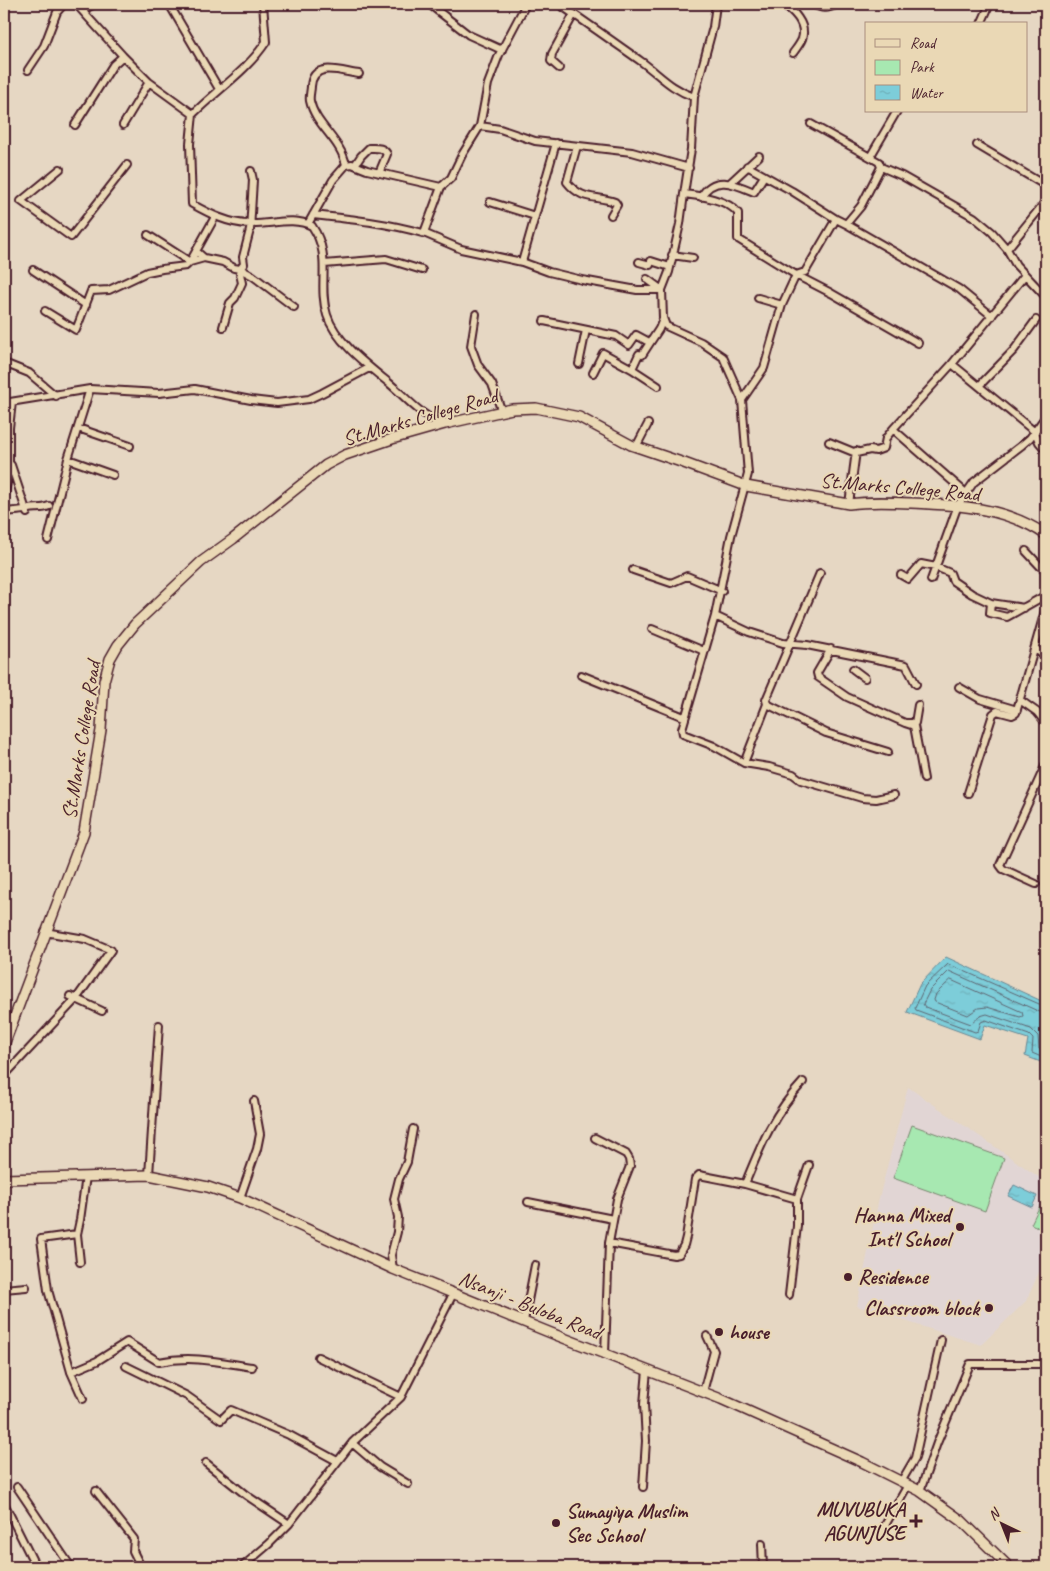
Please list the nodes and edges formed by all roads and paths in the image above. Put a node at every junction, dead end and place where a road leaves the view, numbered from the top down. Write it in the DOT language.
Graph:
graph roads {
  1 [pos="64,4"];
  2 [pos="76,4"];
  3 [pos="94,4"];
  4 [pos="169,4"];
  5 [pos="263,4"];
  6 [pos="429,4"];
  7 [pos="526,4"];
  8 [pos="559,4"];
  9 [pos="716,4"];
  10 [pos="782,4"];
  11 [pos="813,4"];
  12 [pos="838,4"];
  13 [pos="990,4"];
  14 [pos="83,10"];
  15 [pos="574,14"];
  16 [pos="981,22"];
  17 [pos="502,50"];
  18 [pos="793,53"];
  19 [pos="123,56"];
  20 [pos="559,68"];
  21 [pos="28,70"];
  22 [pos="359,74"];
  23 [pos="149,82"];
  24 [pos="219,89"];
  25 [pos="694,97"];
  26 [pos="896,112"];
  27 [pos="193,114"];
  28 [pos="811,124"];
  29 [pos="75,125"];
  30 [pos="122,125"];
  31 [pos="480,126"];
  32 [pos="556,143"];
  33 [pos="977,145"];
  34 [pos="577,146"];
  35 [pos="759,156"];
  36 [pos="870,157"];
  37 [pos="127,164"];
  38 [pos="346,165"];
  39 [pos="355,165"];
  40 [pos="748,166"];
  41 [pos="881,167"];
  42 [pos="689,168"];
  43 [pos="60,169"];
  44 [pos="251,171"];
  45 [pos="379,173"];
  46 [pos="764,176"];
  47 [pos="730,182"];
  48 [pos="1046,186"];
  49 [pos="441,187"];
  50 [pos="684,194"];
  51 [pos="701,197"];
  52 [pos="490,202"];
  53 [pos="1046,202"];
  54 [pos="313,214"];
  55 [pos="611,215"];
  56 [pos="535,216"];
  57 [pos="215,217"];
  58 [pos="836,219"];
  59 [pos="249,224"];
  60 [pos="308,224"];
  61 [pos="846,224"];
  62 [pos="426,234"];
  63 [pos="148,235"];
  64 [pos="1007,249"];
  65 [pos="196,251"];
  66 [pos="672,255"];
  67 [pos="204,258"];
  68 [pos="693,258"];
  69 [pos="190,262"];
  70 [pos="522,262"];
  71 [pos="639,262"];
  72 [pos="324,264"];
  73 [pos="670,267"];
  74 [pos="239,269"];
  75 [pos="34,270"];
  76 [pos="422,270"];
  77 [pos="796,275"];
  78 [pos="1025,275"];
  79 [pos="647,279"];
  80 [pos="662,290"];
  81 [pos="1046,297"];
  82 [pos="758,298"];
  83 [pos="86,305"];
  84 [pos="782,305"];
  85 [pos="294,307"];
  86 [pos="45,311"];
  87 [pos="476,314"];
  88 [pos="992,316"];
  89 [pos="663,319"];
  90 [pos="1036,320"];
  91 [pos="544,321"];
  92 [pos="223,327"];
  93 [pos="586,330"];
  94 [pos="649,342"];
  95 [pos="918,342"];
  96 [pos="4,363"];
  97 [pos="579,364"];
  98 [pos="952,364"];
  99 [pos="369,368"];
  100 [pos="632,369"];
  101 [pos="593,373"];
  102 [pos="658,386"];
  103 [pos="980,386"];
  104 [pos="90,389"];
  105 [pos="56,396"];
  106 [pos="742,400"];
  107 [pos="12,402"];
  108 [pos="4,403"];
  109 [pos="502,412"];
  110 [pos="1046,416"];
  111 [pos="445,424"];
  112 [pos="648,424"];
  113 [pos="78,428"];
  114 [pos="893,429"];
  115 [pos="1034,432"];
  116 [pos="829,442"];
  117 [pos="130,446"];
  118 [pos="636,447"];
  119 [pos="1046,450"];
  120 [pos="856,451"];
  121 [pos="68,459"];
  122 [pos="9,462"];
  123 [pos="112,475"];
  124 [pos="746,486"];
  125 [pos="966,494"];
  126 [pos="4,499"];
  127 [pos="850,504"];
  128 [pos="49,506"];
  129 [pos="958,506"];
  130 [pos="5,512"];
  131 [pos="26,512"];
  132 [pos="1046,535"];
  133 [pos="48,540"];
  134 [pos="1026,550"];
  135 [pos="936,567"];
  136 [pos="633,570"];
  137 [pos="1046,570"];
  138 [pos="820,573"];
  139 [pos="901,575"];
  140 [pos="931,580"];
  141 [pos="722,591"];
  142 [pos="1046,595"];
  143 [pos="991,603"];
  144 [pos="1046,607"];
  145 [pos="1024,608"];
  146 [pos="715,616"];
  147 [pos="652,629"];
  148 [pos="791,642"];
  149 [pos="1035,648"];
  150 [pos="831,649"];
  151 [pos="704,651"];
  152 [pos="1046,658"];
  153 [pos="853,669"];
  154 [pos="581,675"];
  155 [pos="865,678"];
  156 [pos="916,684"];
  157 [pos="959,687"];
  158 [pos="1020,700"];
  159 [pos="767,704"];
  160 [pos="918,705"];
  161 [pos="1017,710"];
  162 [pos="684,718"];
  163 [pos="905,723"];
  164 [pos="1046,723"];
  165 [pos="888,752"];
  166 [pos="744,764"];
  167 [pos="1046,764"];
  168 [pos="924,779"];
  169 [pos="968,793"];
  170 [pos="894,795"];
  171 [pos="1036,884"];
  172 [pos="46,932"];
  173 [pos="73,998"];
  174 [pos="102,1011"];
  175 [pos="159,1025"];
  176 [pos="4,1045"];
  177 [pos="4,1076"];
  178 [pos="803,1082"];
  179 [pos="254,1101"];
  180 [pos="414,1130"];
  181 [pos="595,1138"];
  182 [pos="809,1166"];
  183 [pos="149,1175"];
  184 [pos="86,1176"];
  185 [pos="4,1179"];
  186 [pos="745,1184"];
  187 [pos="240,1198"];
  188 [pos="797,1199"];
  189 [pos="528,1202"];
  190 [pos="613,1219"];
  191 [pos="77,1234"];
  192 [pos="609,1243"];
  193 [pos="80,1262"];
  194 [pos="535,1265"];
  195 [pos="393,1269"];
  196 [pos="26,1287"];
  197 [pos="4,1289"];
  198 [pos="453,1294"];
  199 [pos="789,1295"];
  200 [pos="524,1322"];
  201 [pos="708,1336"];
  202 [pos="941,1340"];
  203 [pos="605,1354"];
  204 [pos="318,1357"];
  205 [pos="1046,1364"];
  206 [pos="126,1366"];
  207 [pos="252,1367"];
  208 [pos="647,1370"];
  209 [pos="71,1372"];
  210 [pos="703,1392"];
  211 [pos="402,1397"];
  212 [pos="83,1399"];
  213 [pos="352,1443"];
  214 [pos="336,1461"];
  215 [pos="206,1463"];
  216 [pos="408,1484"];
  217 [pos="905,1484"];
  218 [pos="644,1486"];
  219 [pos="17,1487"];
  220 [pos="96,1491"];
  221 [pos="920,1491"];
  222 [pos="4,1503"];
  223 [pos="289,1524"];
  224 [pos="880,1534"];
  225 [pos="762,1544"];
  226 [pos="36,1567"];
  227 [pos="71,1567"];
  228 [pos="141,1567"];
  229 [pos="242,1567"];
  230 [pos="763,1567"];
  231 [pos="1009,1567"];
  1 -- 21 [label="street"];
  2 -- 14 [label="street"];
  3 -- 14 [label="street"];
  4 -- 24 [label="street"];
  5 -- 24 [label="street"];
  6 -- 17 [label="street"];
  7 -- 17 [label="street"];
  8 -- 15 [label="street"];
  9 -- 25 [label="street"];
  10 -- 18 [label="street"];
  11 -- 12 [label="street"];
  13 -- 16 [label="street"];
  14 -- 19 [label="street"];
  15 -- 20 [label="street"];
  15 -- 25 [label="street"];
  17 -- 31 [label="street"];
  19 -- 23 [label="street"];
  19 -- 29 [label="street"];
  22 -- 38 [label="street"];
  23 -- 27 [label="street"];
  23 -- 30 [label="street"];
  24 -- 27 [label="street"];
  25 -- 42 [label="street"];
  26 -- 36 [label="street"];
  27 -- 57 [label="street"];
  28 -- 36 [label="street"];
  31 -- 32 [label="street"];
  31 -- 49 [label="street"];
  32 -- 34 [label="street"];
  32 -- 56 [label="street"];
  33 -- 48 [label="street"];
  34 -- 42 [label="street"];
  34 -- 55 [label="street"];
  35 -- 40 [label="street"];
  36 -- 41 [label="street"];
  37 -- 43 [label="street"];
  38 -- 39 [label="street"];
  38 -- 54 [label="street"];
  39 -- 45 [label="street"];
  39 -- 45 [label="street"];
  40 -- 46 [label="street"];
  40 -- 47 [label="street"];
  41 -- 61 [label="street"];
  41 -- 64 [label="street"];
  42 -- 50 [label="street"];
  44 -- 59 [label="street"];
  45 -- 49 [label="street"];
  46 -- 47 [label="street"];
  46 -- 58 [label="street"];
  47 -- 51 [label="street"];
  49 -- 62 [label="street"];
  50 -- 51 [label="street"];
  50 -- 66 [label="street"];
  51 -- 77 [label="street"];
  52 -- 56 [label="street"];
  53 -- 64 [label="street"];
  54 -- 60 [label="street"];
  54 -- 62 [label="street"];
  56 -- 70 [label="street"];
  57 -- 59 [label="street"];
  57 -- 65 [label="street"];
  58 -- 61 [label="street"];
  58 -- 77 [label="street"];
  59 -- 60 [label="street"];
  59 -- 74 [label="street"];
  60 -- 72 [label="street"];
  61 -- 88 [label="street"];
  62 -- 70 [label="street"];
  63 -- 69 [label="street"];
  64 -- 78 [label="street"];
  65 -- 67 [label="street"];
  65 -- 69 [label="street"];
  66 -- 68 [label="street"];
  66 -- 73 [label="street"];
  67 -- 69 [label="street"];
  67 -- 74 [label="street"];
  69 -- 83 [label="street"];
  70 -- 80 [label="street"];
  71 -- 73 [label="street"];
  72 -- 76 [label="street"];
  72 -- 99 [label="street"];
  73 -- 80 [label="street"];
  74 -- 85 [label="street"];
  74 -- 92 [label="street"];
  75 -- 83 [label="street"];
  77 -- 84 [label="street"];
  77 -- 95 [label="street"];
  78 -- 81 [label="street"];
  78 -- 88 [label="street"];
  79 -- 80 [label="street"];
  80 -- 89 [label="street"];
  82 -- 84 [label="street"];
  83 -- 86 [label="street"];
  84 -- 106 [label="street"];
  87 -- 109 [label="street"];
  88 -- 98 [label="street"];
  89 -- 94 [label="street"];
  89 -- 106 [label="street"];
  90 -- 103 [label="street"];
  91 -- 93 [label="street"];
  93 -- 94 [label="street"];
  93 -- 97 [label="street"];
  94 -- 100 [label="street"];
  96 -- 105 [label="street"];
  98 -- 103 [label="street"];
  98 -- 114 [label="street"];
  99 -- 104 [label="street"];
  99 -- 111 [label="street"];
  100 -- 101 [label="street"];
  100 -- 102 [label="street"];
  103 -- 115 [label="street"];
  104 -- 105 [label="street"];
  104 -- 113 [label="street"];
  105 -- 107 [label="street"];
  106 -- 124 [label="street"];
  107 -- 108 [label="street"];
  107 -- 122 [label="street"];
  109 -- 111 [label="main road, St.Marks College Road"];
  109 -- 118 [label="main road, St.Marks College Road"];
  110 -- 115 [label="street"];
  111 -- 172 [label="main road, St.Marks College Road"];
  112 -- 118 [label="street"];
  113 -- 117 [label="street"];
  113 -- 121 [label="street"];
  114 -- 120 [label="street"];
  114 -- 125 [label="street"];
  115 -- 119 [label="street"];
  115 -- 125 [label="street"];
  116 -- 120 [label="street"];
  118 -- 124 [label="main road, St.Marks College Road"];
  120 -- 127 [label="street"];
  121 -- 123 [label="street"];
  121 -- 133 [label="street"];
  122 -- 126 [label="street"];
  122 -- 131 [label="street"];
  124 -- 127 [label="main road, St.Marks College Road"];
  124 -- 141 [label="street"];
  125 -- 129 [label="street"];
  127 -- 129 [label="main road, St.Marks College Road"];
  128 -- 131 [label="street"];
  129 -- 132 [label="main road, St.Marks College Road"];
  129 -- 135 [label="street"];
  130 -- 131 [label="street"];
  134 -- 137 [label="street"];
  135 -- 139 [label="street"];
  135 -- 140 [label="street"];
  135 -- 143 [label="street"];
  136 -- 141 [label="street"];
  138 -- 148 [label="street"];
  141 -- 146 [label="street"];
  142 -- 145 [label="street"];
  143 -- 145 [label="street"];
  143 -- 145 [label="street"];
  144 -- 149 [label="street"];
  146 -- 148 [label="street"];
  146 -- 151 [label="street"];
  147 -- 151 [label="street"];
  148 -- 150 [label="street"];
  148 -- 159 [label="street"];
  149 -- 152 [label="street"];
  149 -- 158 [label="street"];
  150 -- 156 [label="street"];
  150 -- 163 [label="street"];
  151 -- 162 [label="street"];
  153 -- 155 [label="street"];
  154 -- 162 [label="street"];
  157 -- 161 [label="street"];
  158 -- 161 [label="street"];
  158 -- 164 [label="street"];
  159 -- 165 [label="street"];
  159 -- 166 [label="street"];
  160 -- 163 [label="street"];
  161 -- 169 [label="street"];
  162 -- 166 [label="street"];
  163 -- 168 [label="street"];
  166 -- 170 [label="street"];
  167 -- 171 [label="street"];
  172 -- 173 [label="street"];
  172 -- 176 [label="main road, St.Marks College Road"];
  173 -- 174 [label="street"];
  173 -- 177 [label="street"];
  175 -- 183 [label="street"];
  178 -- 186 [label="street"];
  179 -- 187 [label="street"];
  180 -- 195 [label="street"];
  181 -- 190 [label="street"];
  182 -- 188 [label="street"];
  183 -- 184 [label="main road, Nsanji - Buloba Road"];
  183 -- 187 [label="main road, Nsanji - Buloba Road"];
  184 -- 185 [label="main road, Nsanji - Buloba Road"];
  184 -- 191 [label="street"];
  186 -- 188 [label="street"];
  186 -- 192 [label="street"];
  187 -- 195 [label="main road, Nsanji - Buloba Road"];
  188 -- 199 [label="street"];
  189 -- 190 [label="street"];
  190 -- 192 [label="street"];
  191 -- 193 [label="street"];
  191 -- 209 [label="street"];
  192 -- 203 [label="street"];
  194 -- 200 [label="street"];
  195 -- 198 [label="main road, Nsanji - Buloba Road"];
  196 -- 197 [label="street"];
  198 -- 200 [label="main road, Nsanji - Buloba Road"];
  198 -- 211 [label="street"];
  200 -- 203 [label="main road, Nsanji - Buloba Road"];
  201 -- 210 [label="street"];
  202 -- 217 [label="street"];
  203 -- 208 [label="main road, Nsanji - Buloba Road"];
  204 -- 211 [label="street"];
  205 -- 221 [label="street"];
  206 -- 214 [label="street"];
  207 -- 209 [label="street"];
  208 -- 210 [label="main road, Nsanji - Buloba Road"];
  208 -- 218 [label="street"];
  209 -- 212 [label="street"];
  210 -- 217 [label="main road, Nsanji - Buloba Road"];
  211 -- 213 [label="street"];
  213 -- 214 [label="street"];
  213 -- 216 [label="street"];
  214 -- 223 [label="street"];
  215 -- 223 [label="street"];
  217 -- 221 [label="main road, Nsanji - Buloba Road"];
  217 -- 224 [label="street"];
  219 -- 227 [label="street"];
  220 -- 228 [label="street"];
  221 -- 231 [label="main road, Nsanji - Buloba Road"];
  222 -- 226 [label="street"];
  223 -- 229 [label="street"];
  225 -- 230 [label="street"];
}
